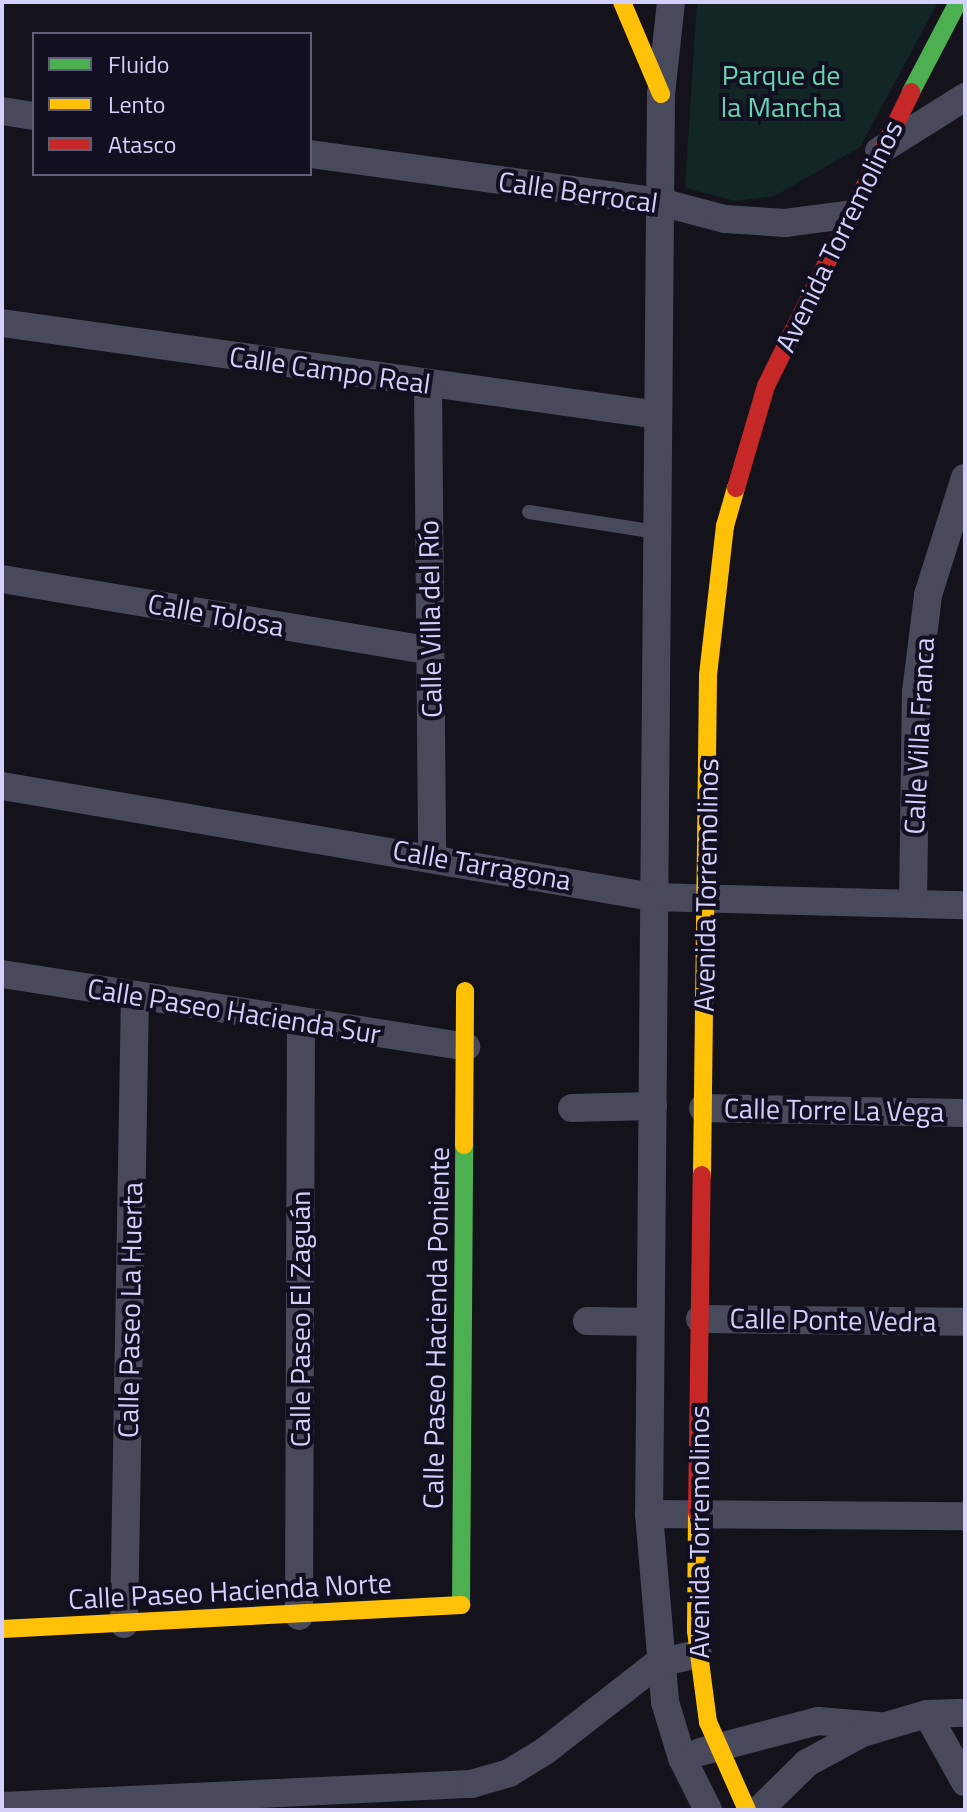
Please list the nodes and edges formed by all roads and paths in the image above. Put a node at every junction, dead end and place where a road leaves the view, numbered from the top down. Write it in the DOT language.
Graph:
graph roads {
  1 [pos="622,2"];
  2 [pos="671,2"];
  3 [pos="958,2"];
  4 [pos="661,94"];
  5 [pos="965,97"];
  6 [pos="2,111"];
  7 [pos="32,116"];
  8 [pos="878,151"];
  9 [pos="312,154"];
  10 [pos="660,202"];
  11 [pos="846,215"];
  12 [pos="2,323"];
  13 [pos="428,384"];
  14 [pos="658,415"];
  15 [pos="965,478"];
  16 [pos="529,512"];
  17 [pos="657,532"];
  18 [pos="2,579"];
  19 [pos="430,651"];
  20 [pos="2,786"];
  21 [pos="432,855"];
  22 [pos="652,897"];
  23 [pos="706,900"];
  24 [pos="913,904"];
  25 [pos="965,905"];
  26 [pos="2,974"];
  27 [pos="465,991"];
  28 [pos="135,995"];
  29 [pos="301,1021"];
  30 [pos="466,1047"];
  31 [pos="653,1106"];
  32 [pos="572,1108"];
  33 [pos="703,1108"];
  34 [pos="965,1113"];
  35 [pos="700,1319"];
  36 [pos="587,1321"];
  37 [pos="650,1322"];
  38 [pos="965,1322"];
  39 [pos="695,1513"];
  40 [pos="649,1514"];
  41 [pos="965,1516"];
  42 [pos="461,1609"];
  43 [pos="299,1616"];
  44 [pos="124,1624"];
  45 [pos="2,1629"];
  46 [pos="698,1654"];
  47 [pos="658,1663"];
  48 [pos="965,1713"];
  49 [pos="927,1714"];
  50 [pos="879,1726"];
  51 [pos="716,1747"];
  52 [pos="682,1758"];
  53 [pos="965,1782"];
  54 [pos="2,1806"];
  55 [pos="708,1810"];
  56 [pos="747,1810"];
  57 [pos="759,1810"];
  1 -- 4 [label="street"];
  2 -- 4 [label="street, Avenida Torremolinos"];
  3 -- 8 [label="street, Avenida Torremolinos"];
  4 -- 10 [label="street, Avenida Torremolinos"];
  5 -- 8 [label="street"];
  6 -- 7 [label="street"];
  8 -- 11 [label="street, Avenida Torremolinos"];
  9 -- 10 [label="street, Calle Berrocal"];
  10 -- 11 [label="street, Calle Berrocal"];
  10 -- 14 [label="street, Avenida Torremolinos"];
  11 -- 23 [label="street, Avenida Torremolinos"];
  12 -- 13 [label="street, Calle Campo Real"];
  13 -- 14 [label="street, Calle Campo Real"];
  13 -- 19 [label="street, Calle Villa del Río"];
  14 -- 17 [label="street, Avenida Torremolinos"];
  15 -- 24 [label="street, Calle Villa Franca"];
  16 -- 17 [label="lane"];
  17 -- 22 [label="street, Avenida Torremolinos"];
  18 -- 19 [label="street, Calle Tolosa"];
  19 -- 21 [label="street, Calle Villa del Río"];
  20 -- 21 [label="street, Calle Tarragona"];
  21 -- 22 [label="street, Calle Tarragona"];
  22 -- 23 [label="street, Calle Tarragona"];
  22 -- 31 [label="street, Avenida Torremolinos"];
  23 -- 24 [label="street, Calle Tarragona"];
  23 -- 33 [label="street, Avenida Torremolinos"];
  24 -- 25 [label="street, Calle Tarragona"];
  26 -- 28 [label="street, Calle Paseo Hacienda Sur"];
  27 -- 30 [label="street, Calle Paseo Hacienda Poniente"];
  28 -- 29 [label="street, Calle Paseo Hacienda Sur"];
  28 -- 44 [label="street, Calle Paseo La Huerta"];
  29 -- 30 [label="street, Calle Paseo Hacienda Sur"];
  29 -- 43 [label="street, Calle Paseo El Zaguán"];
  30 -- 42 [label="street, Calle Paseo Hacienda Poniente"];
  31 -- 32 [label="street"];
  31 -- 37 [label="street, Avenida Torremolinos"];
  33 -- 34 [label="street, Calle Torre La Vega"];
  33 -- 35 [label="street, Avenida Torremolinos"];
  35 -- 38 [label="street, Calle Ponte Vedra"];
  35 -- 39 [label="street, Avenida Torremolinos"];
  36 -- 37 [label="street"];
  37 -- 40 [label="street, Avenida Torremolinos"];
  39 -- 40 [label="street"];
  39 -- 41 [label="street"];
  39 -- 46 [label="street, Avenida Torremolinos"];
  40 -- 47 [label="street, Avenida Torremolinos"];
  42 -- 43 [label="street, Calle Paseo Hacienda Norte"];
  43 -- 44 [label="street, Calle Paseo Hacienda Norte"];
  44 -- 45 [label="street, Calle Paseo Hacienda Norte"];
  46 -- 47 [label="street"];
  46 -- 51 [label="street, Avenida Torremolinos"];
  47 -- 52 [label="street, Avenida Torremolinos"];
  47 -- 54 [label="street, Avenida Torremolinos"];
  48 -- 49 [label="street"];
  49 -- 50 [label="street"];
  49 -- 53 [label="street"];
  50 -- 51 [label="street"];
  50 -- 57 [label="street"];
  51 -- 52 [label="street"];
  51 -- 56 [label="street, Avenida Torremolinos"];
  52 -- 55 [label="street, Avenida Torremolinos"];
}
